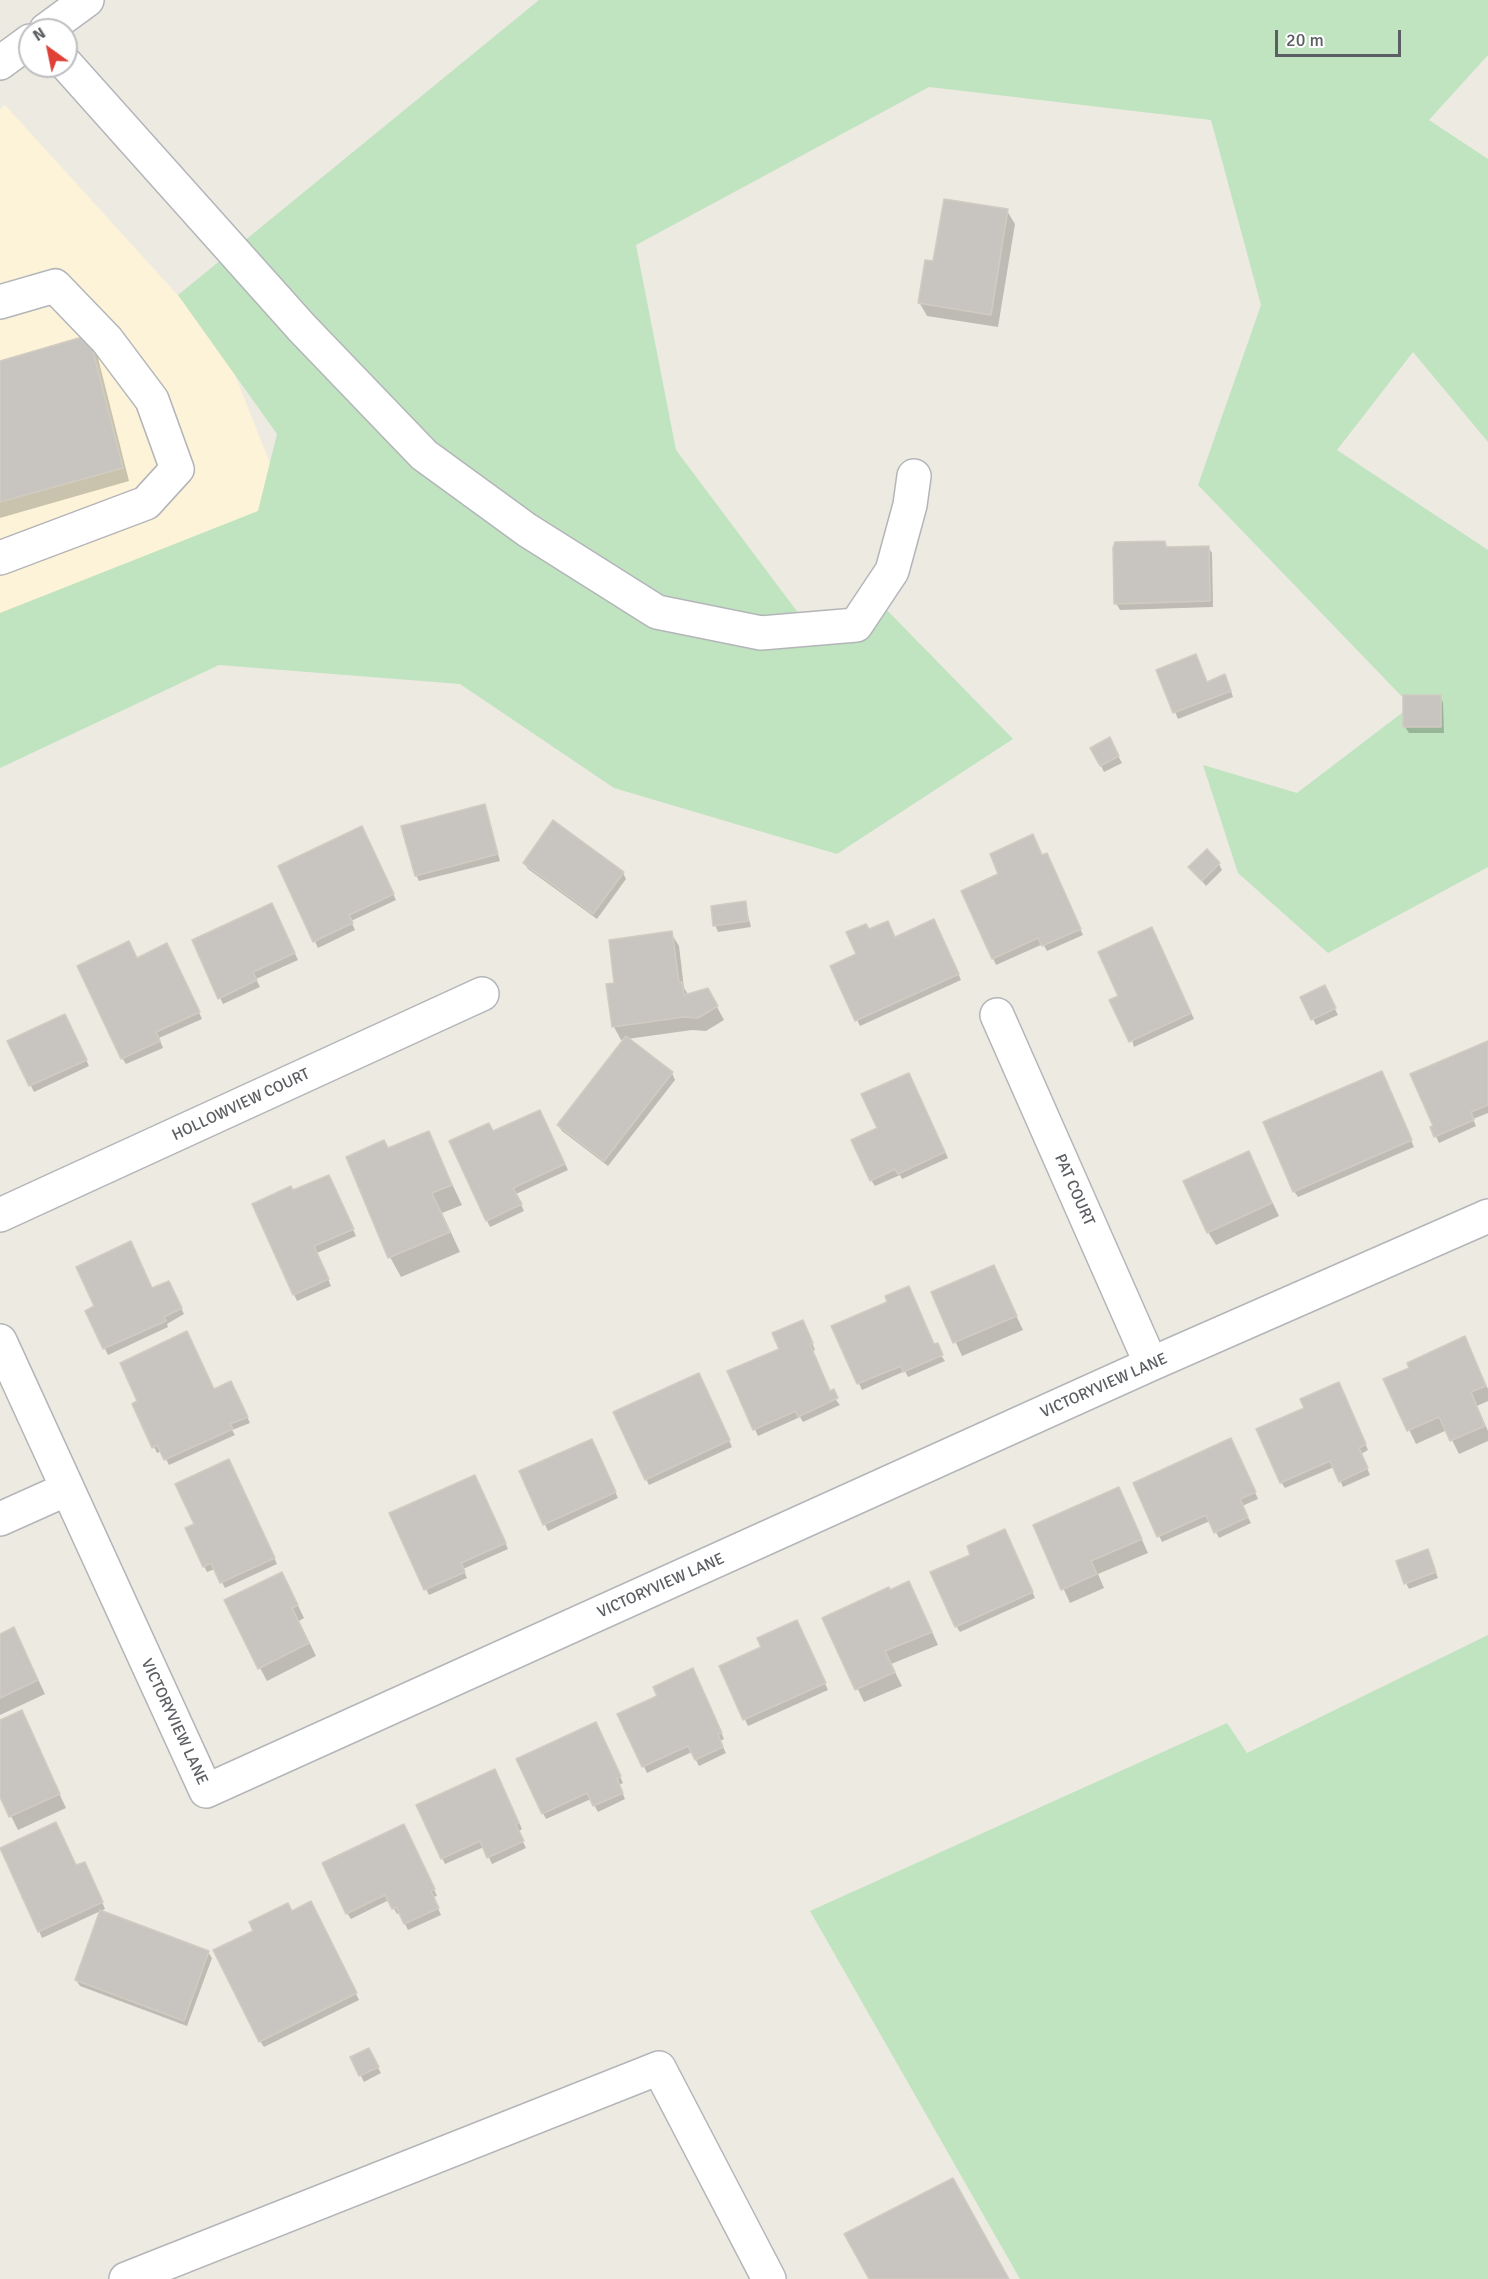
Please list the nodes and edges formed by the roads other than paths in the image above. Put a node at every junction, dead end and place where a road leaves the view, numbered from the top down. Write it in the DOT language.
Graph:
graph roads {
  1 [pos="87,0"];
  2 [pos="62,18"];
  3 [pos="18,50"];
  4 [pos="0,63"];
  5 [pos="78,77"];
  6 [pos="0,302"];
  7 [pos="914,476"];
  8 [pos="0,558"];
  9 [pos="482,994"];
  10 [pos="997,1015"];
  11 [pos="0,1215"];
  12 [pos="1488,1216"];
  13 [pos="0,1341"];
  14 [pos="1151,1364"];
  15 [pos="67,1489"];
  16 [pos="0,1519"];
  17 [pos="126,2279"];
  18 [pos="770,2279"];
  1 -- 2 [label="street"];
  3 -- 4 [label="street"];
  5 -- 7 [label="street"];
  6 -- 8 [label="street"];
  9 -- 11 [label="street, HOLLOWVIEW COURT"];
  10 -- 14 [label="street, PAT COURT"];
  12 -- 14 [label="street, VICTORYVIEW LANE"];
  13 -- 15 [label="street"];
  14 -- 15 [label="street, VICTORYVIEW LANE"];
  15 -- 16 [label="street"];
  17 -- 18 [label="street"];
}
